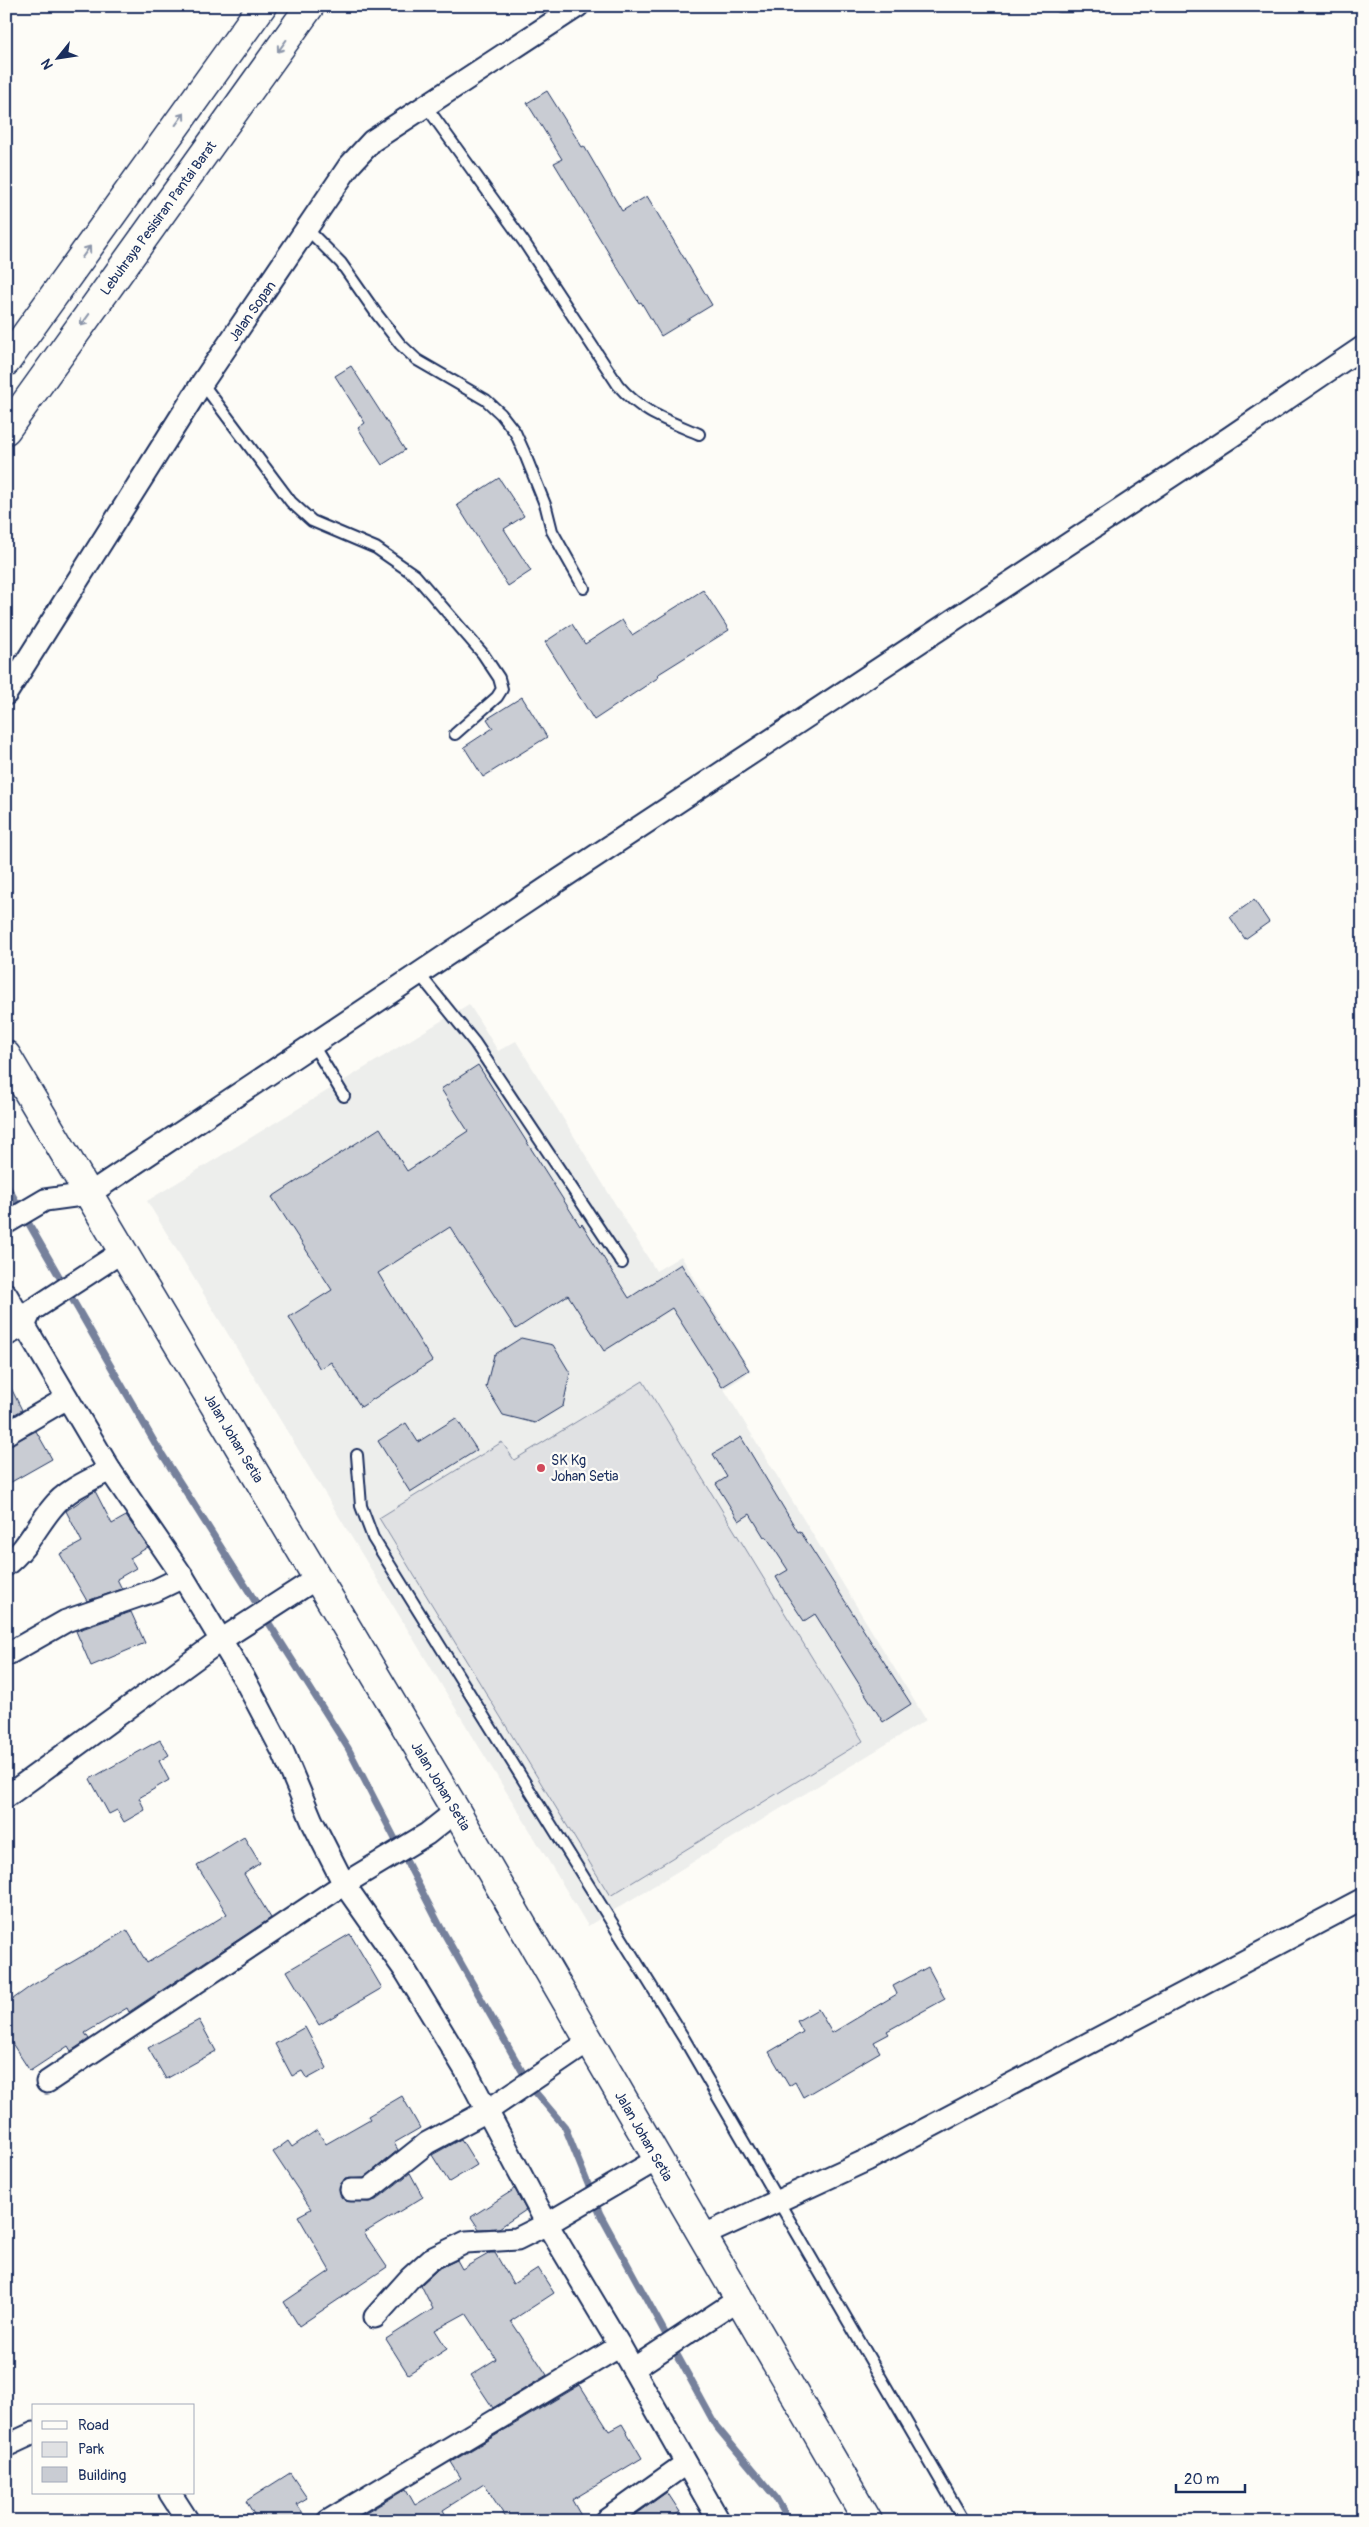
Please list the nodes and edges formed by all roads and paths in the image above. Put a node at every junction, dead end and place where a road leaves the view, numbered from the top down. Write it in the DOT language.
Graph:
graph roads {
  1 [pos="262,6"];
  2 [pos="310,6"];
  3 [pos="578,6"];
  4 [pos="1060,6"];
  5 [pos="1073,6"];
  6 [pos="426,106"];
  7 [pos="308,230"];
  8 [pos="1363,347"];
  9 [pos="6,362"];
  10 [pos="202,383"];
  11 [pos="6,430"];
  12 [pos="699,434"];
  13 [pos="584,588"];
  14 [pos="6,694"];
  15 [pos="455,734"];
  16 [pos="420,975"];
  17 [pos="314,1045"];
  18 [pos="6,1055"];
  19 [pos="344,1096"];
  20 [pos="89,1194"];
  21 [pos="6,1223"];
  22 [pos="123,1251"];
  23 [pos="622,1263"];
  24 [pos="6,1294"];
  25 [pos="20,1324"];
  26 [pos="67,1398"];
  27 [pos="6,1434"];
  28 [pos="357,1455"];
  29 [pos="110,1470"];
  30 [pos="6,1565"];
  31 [pos="183,1576"];
  32 [pos="317,1578"];
  33 [pos="227,1636"];
  34 [pos="6,1656"];
  35 [pos="6,1797"];
  36 [pos="456,1811"];
  37 [pos="352,1881"];
  38 [pos="1363,1899"];
  39 [pos="590,2041"];
  40 [pos="47,2082"];
  41 [pos="491,2108"];
  42 [pos="658,2160"];
  43 [pos="351,2190"];
  44 [pos="779,2202"];
  45 [pos="554,2220"];
  46 [pos="702,2236"];
  47 [pos="738,2299"];
  48 [pos="375,2317"];
  49 [pos="620,2346"];
  50 [pos="639,2365"];
  51 [pos="32,2434"];
  52 [pos="6,2446"];
  53 [pos="685,2464"];
  54 [pos="171,2494"];
  55 [pos="188,2521"];
  56 [pos="328,2521"];
  57 [pos="606,2521"];
  58 [pos="719,2521"];
  59 [pos="868,2521"];
  60 [pos="964,2521"];
  9 -- 1 [label="main road, one-way"];
  2 -- 11 [label="main road, Lebuhraya Pesisiran Pantai Barat, one-way"];
  3 -- 6 [label="street, Jalan Sopan"];
  4 -- 5 [label="lane"];
  6 -- 7 [label="street, Jalan Sopan"];
  6 -- 12 [label="lane"];
  7 -- 10 [label="street, Jalan Sopan"];
  7 -- 13 [label="lane"];
  8 -- 16 [label="street"];
  10 -- 14 [label="street, Jalan Sopan"];
  10 -- 15 [label="lane"];
  16 -- 17 [label="street"];
  16 -- 23 [label="lane"];
  17 -- 19 [label="lane"];
  17 -- 20 [label="street"];
  18 -- 20 [label="main road, Jalan Johan Setia"];
  20 -- 21 [label="street"];
  20 -- 22 [label="main road, Jalan Johan Setia"];
  22 -- 25 [label="street"];
  22 -- 32 [label="main road, Jalan Johan Setia"];
  24 -- 25 [label="street"];
  25 -- 26 [label="street"];
  26 -- 27 [label="street"];
  26 -- 29 [label="street"];
  28 -- 44 [label="lane"];
  29 -- 30 [label="street"];
  29 -- 31 [label="street"];
  31 -- 33 [label="street"];
  31 -- 34 [label="street"];
  32 -- 33 [label="street"];
  32 -- 36 [label="main road, Jalan Johan Setia"];
  33 -- 35 [label="street"];
  33 -- 37 [label="street"];
  36 -- 37 [label="street"];
  36 -- 39 [label="main road, Jalan Johan Setia"];
  37 -- 40 [label="street"];
  37 -- 41 [label="street"];
  38 -- 44 [label="street"];
  39 -- 41 [label="street"];
  39 -- 42 [label="main road, Jalan Johan Setia"];
  41 -- 43 [label="street"];
  41 -- 45 [label="street"];
  42 -- 45 [label="street"];
  42 -- 46 [label="main road, Jalan Johan Setia"];
  44 -- 46 [label="street"];
  44 -- 60 [label="lane"];
  45 -- 48 [label="street"];
  45 -- 49 [label="street"];
  46 -- 47 [label="main road, Jalan Johan Setia"];
  47 -- 50 [label="street"];
  47 -- 59 [label="main road, Jalan Johan Setia"];
  49 -- 50 [label="street"];
  49 -- 56 [label="street"];
  50 -- 53 [label="street"];
  51 -- 52 [label="street"];
  53 -- 57 [label="street"];
  53 -- 58 [label="street"];
  54 -- 55 [label="street"];
}
